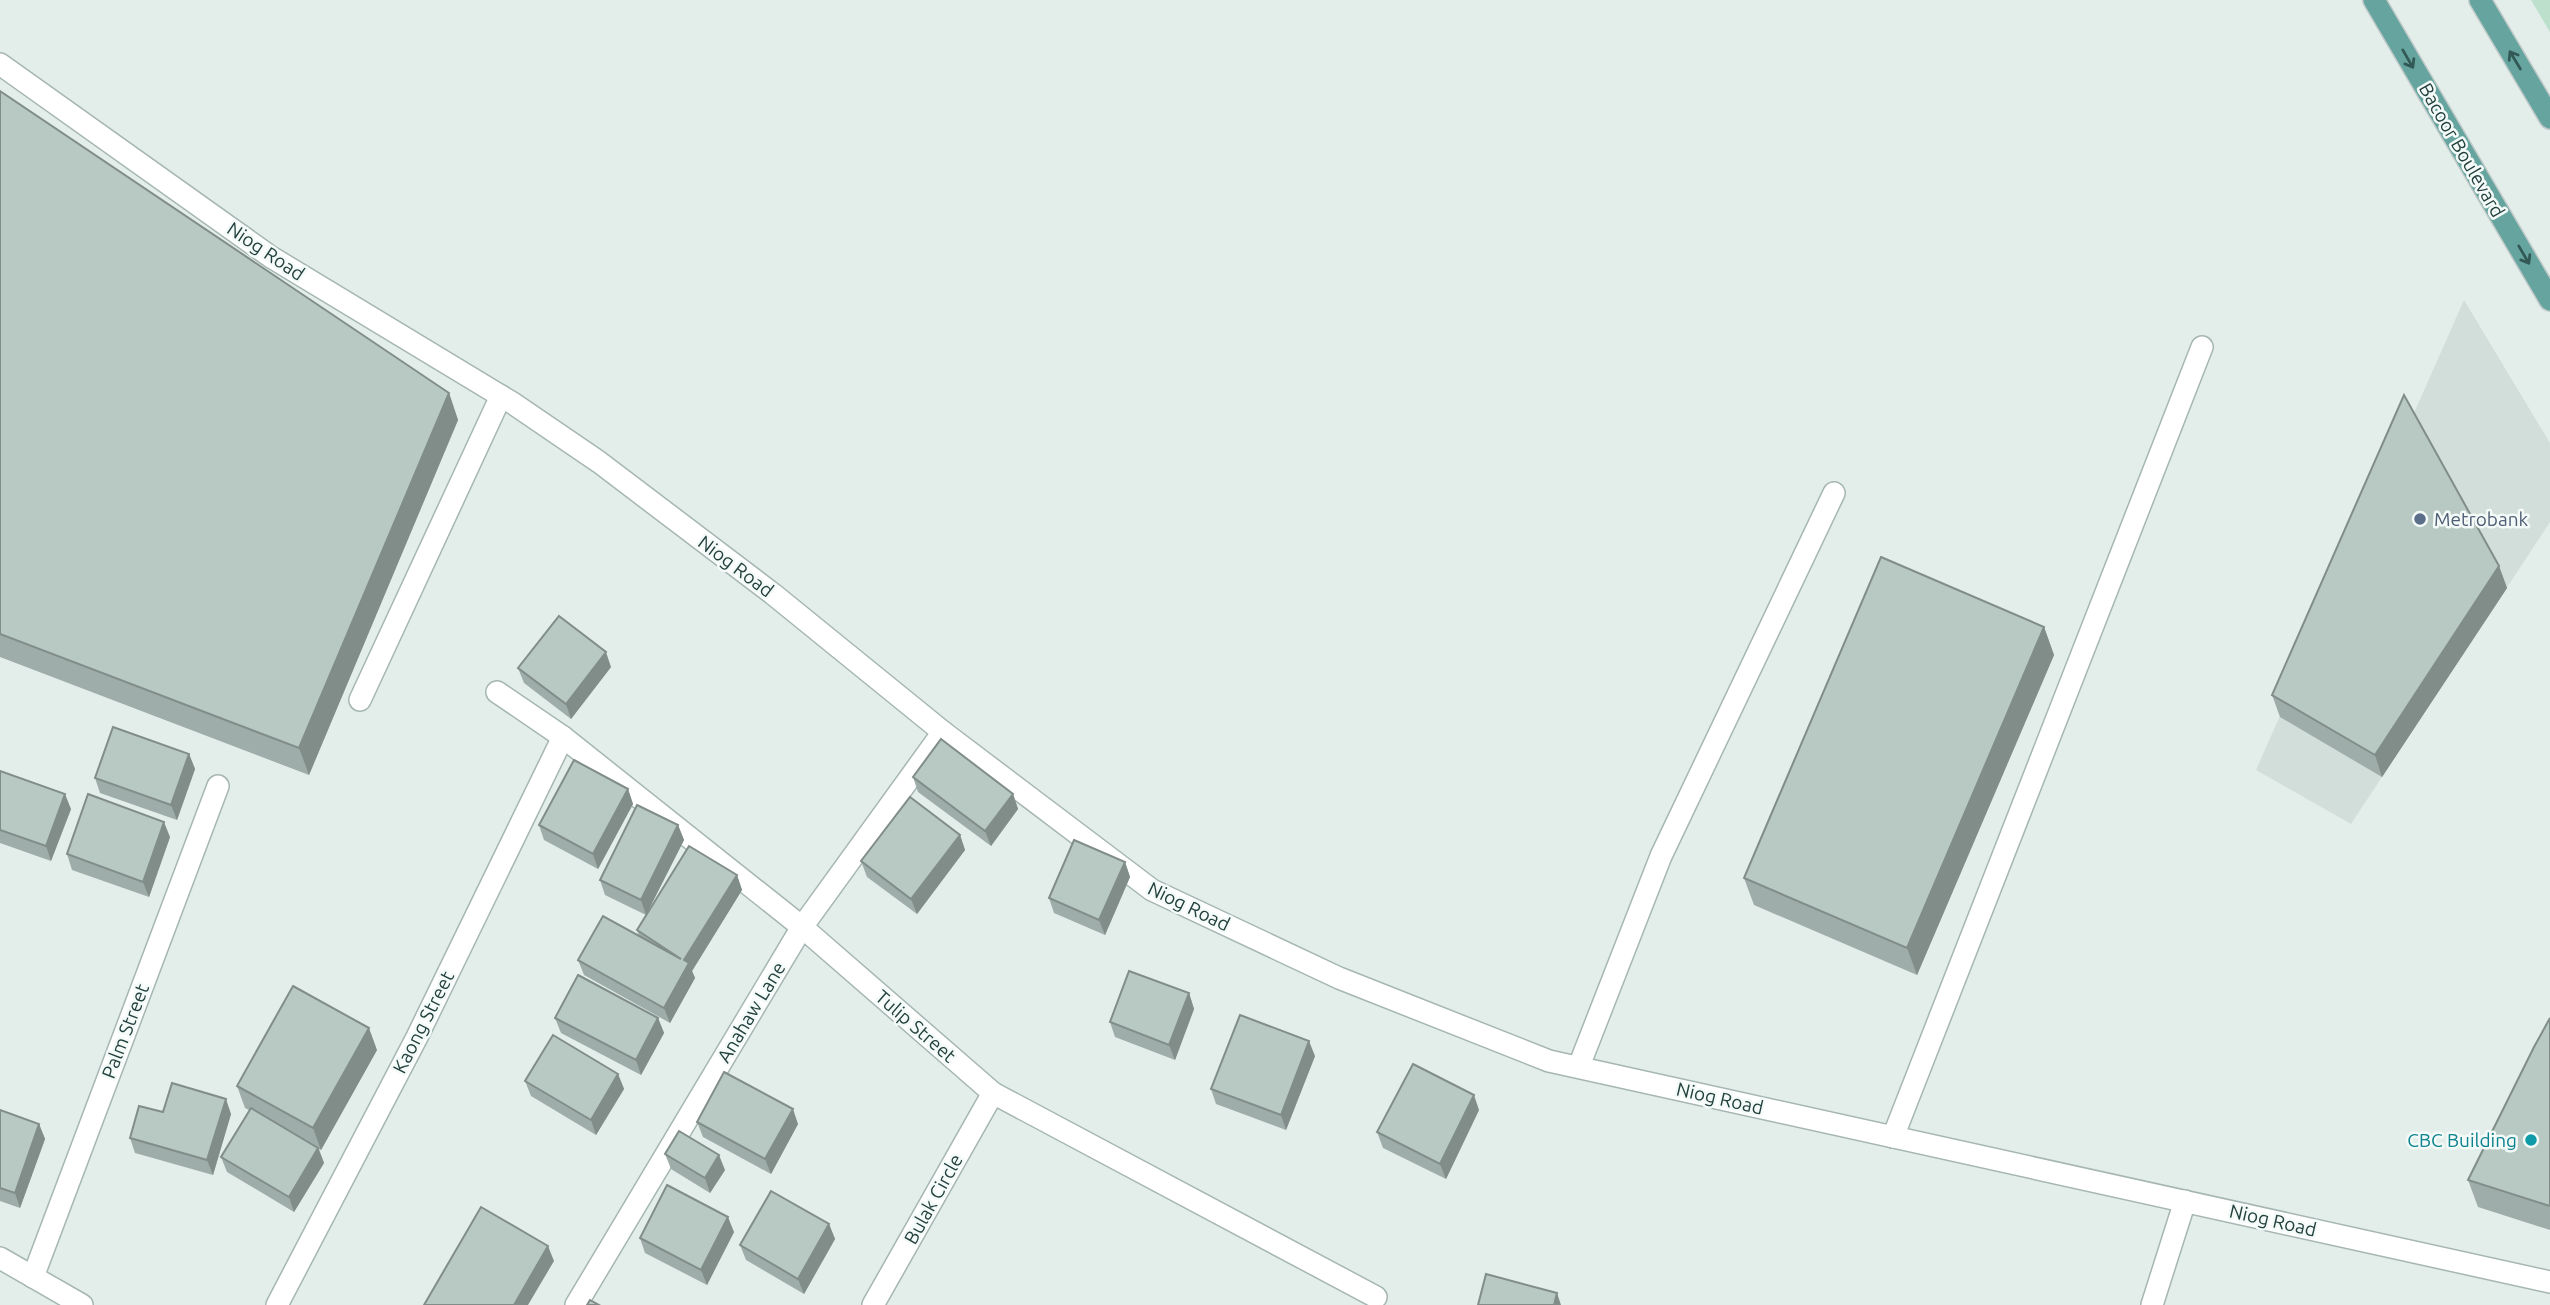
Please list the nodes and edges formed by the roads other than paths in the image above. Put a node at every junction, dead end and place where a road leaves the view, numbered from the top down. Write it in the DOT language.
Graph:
graph roads {
  1 [pos="2374,0"];
  2 [pos="2480,0"];
  3 [pos="0,64"];
  4 [pos="2550,118"];
  5 [pos="2550,300"];
  6 [pos="2202,347"];
  7 [pos="501,396"];
  8 [pos="1834,493"];
  9 [pos="497,692"];
  10 [pos="360,700"];
  11 [pos="943,732"];
  12 [pos="563,737"];
  13 [pos="218,786"];
  14 [pos="802,927"];
  15 [pos="1579,1066"];
  16 [pos="993,1093"];
  17 [pos="1893,1137"];
  18 [pos="2185,1200"];
  19 [pos="0,1258"];
  20 [pos="33,1277"];
  21 [pos="2550,1282"];
  22 [pos="1376,1297"];
  23 [pos="82,1305"];
  24 [pos="277,1305"];
  25 [pos="576,1305"];
  26 [pos="873,1305"];
  27 [pos="2152,1305"];
  1 -- 5 [label="main road, Bacoor Boulevard, one-way"];
  4 -- 2 [label="main road, one-way"];
  3 -- 7 [label="street, Niog Road"];
  6 -- 17 [label="street"];
  7 -- 10 [label="street"];
  7 -- 11 [label="street, Niog Road"];
  8 -- 15 [label="street"];
  9 -- 12 [label="street, Tulip Street"];
  11 -- 14 [label="street, Anahaw Lane"];
  11 -- 15 [label="street, Niog Road"];
  12 -- 14 [label="street, Tulip Street"];
  12 -- 24 [label="street, Kaong Street"];
  13 -- 20 [label="street, Palm Street"];
  14 -- 16 [label="street, Tulip Street"];
  14 -- 25 [label="street, Anahaw Lane"];
  15 -- 17 [label="street, Niog Road"];
  16 -- 22 [label="street, Tulip Street"];
  16 -- 26 [label="street, Bulak Circle"];
  17 -- 18 [label="street, Niog Road"];
  18 -- 21 [label="street, Niog Road"];
  18 -- 27 [label="street"];
  19 -- 20 [label="street"];
  20 -- 23 [label="street"];
}
